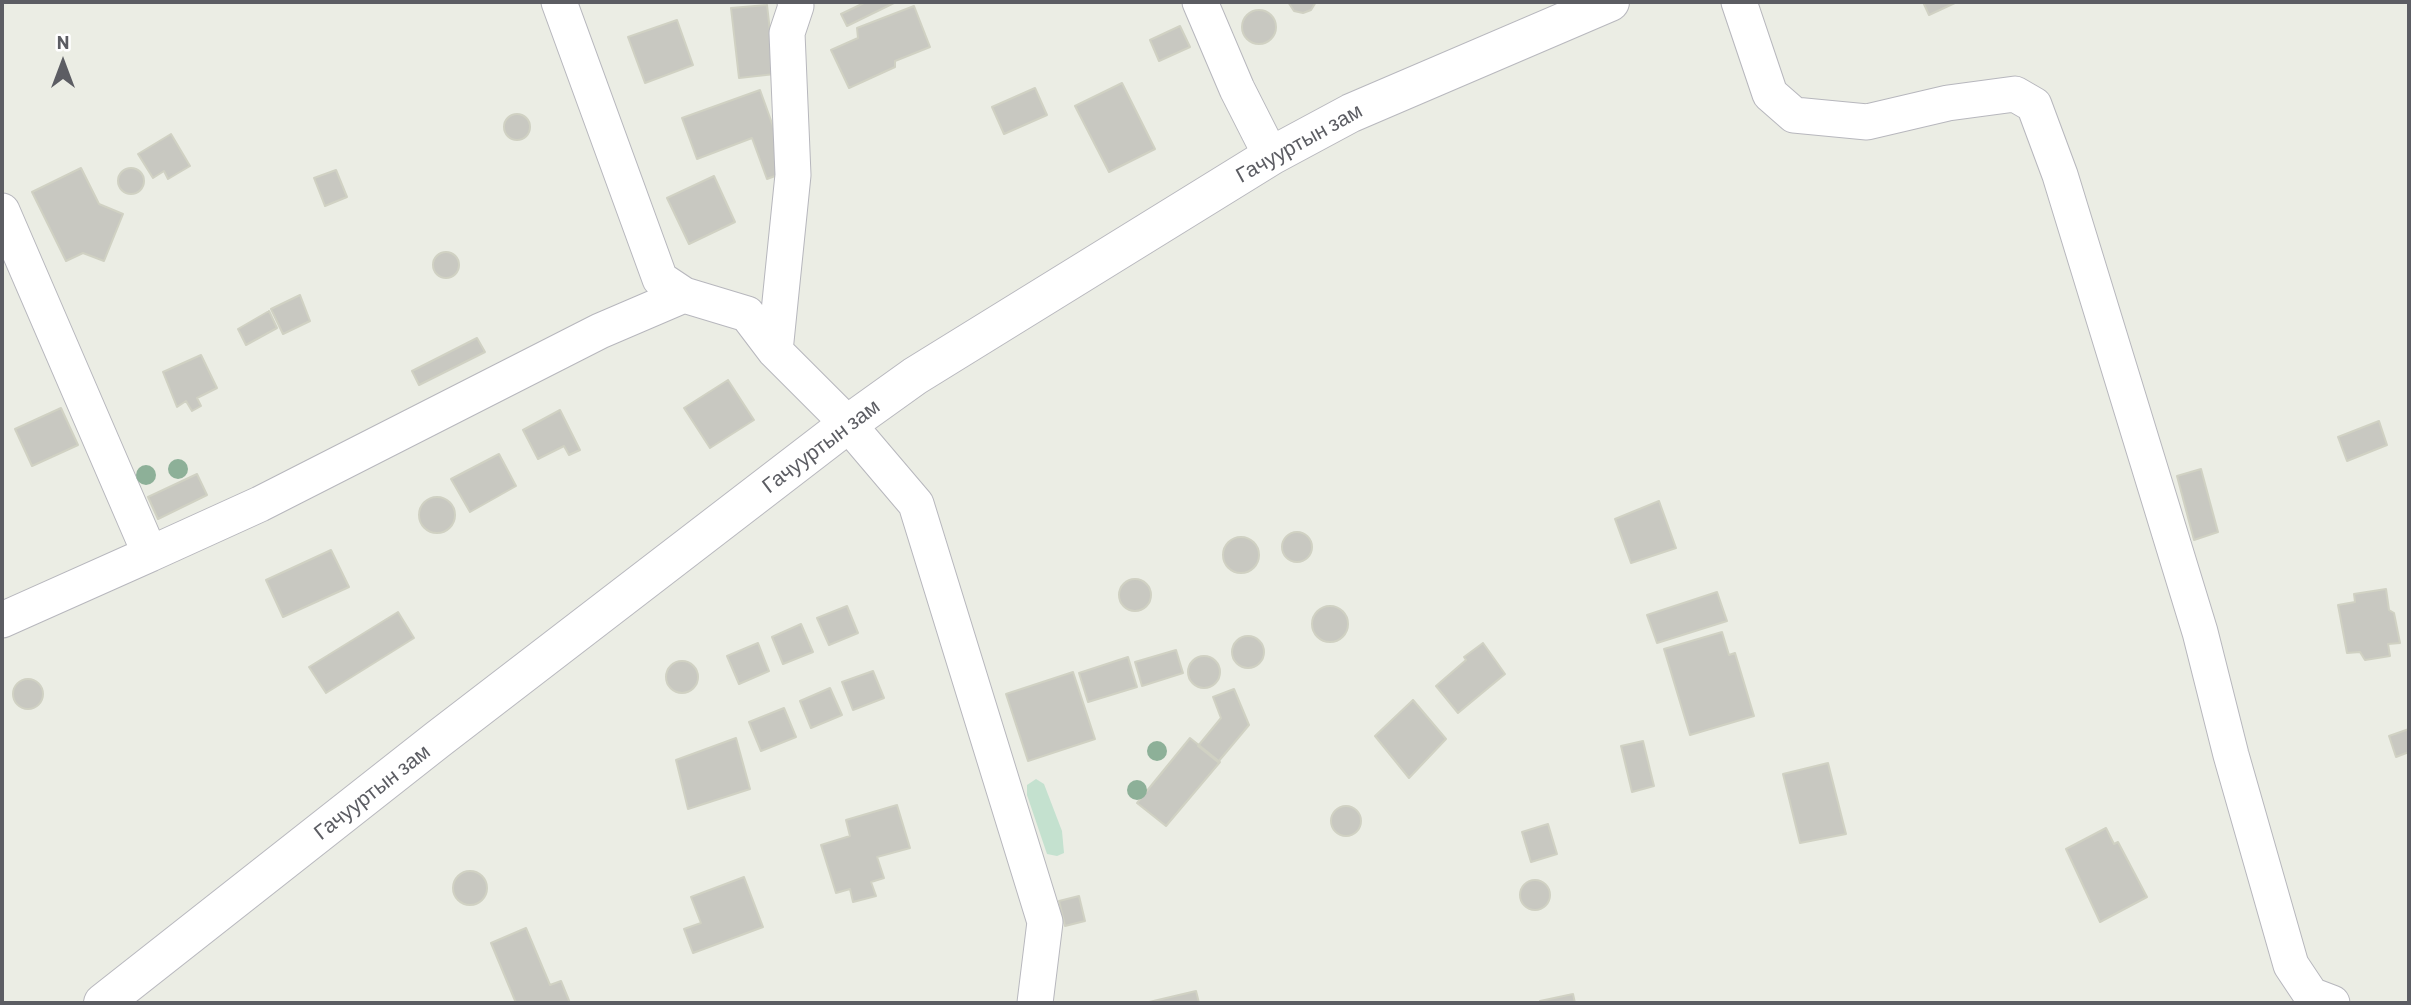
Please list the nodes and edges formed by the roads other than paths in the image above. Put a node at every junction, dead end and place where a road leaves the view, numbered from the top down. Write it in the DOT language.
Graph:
graph roads {
  1 [pos="559,2"];
  2 [pos="794,2"];
  3 [pos="1200,2"];
  4 [pos="1610,2"];
  5 [pos="1739,2"];
  6 [pos="1271,156"];
  7 [pos="2,211"];
  8 [pos="684,295"];
  9 [pos="775,351"];
  10 [pos="848,424"];
  11 [pos="150,554"];
  12 [pos="2,620"];
  13 [pos="103,1003"];
  14 [pos="1034,1003"];
  15 [pos="2332,1003"];
  1 -- 8 [label="street"];
  2 -- 9 [label="street"];
  3 -- 6 [label="street"];
  4 -- 6 [label="main road, Гачууртын зам"];
  5 -- 15 [label="street"];
  6 -- 10 [label="main road, Гачууртын зам"];
  7 -- 11 [label="street"];
  8 -- 9 [label="street"];
  8 -- 11 [label="street"];
  9 -- 10 [label="street"];
  10 -- 13 [label="main road, Гачууртын зам"];
  10 -- 14 [label="street"];
  11 -- 12 [label="street"];
}
